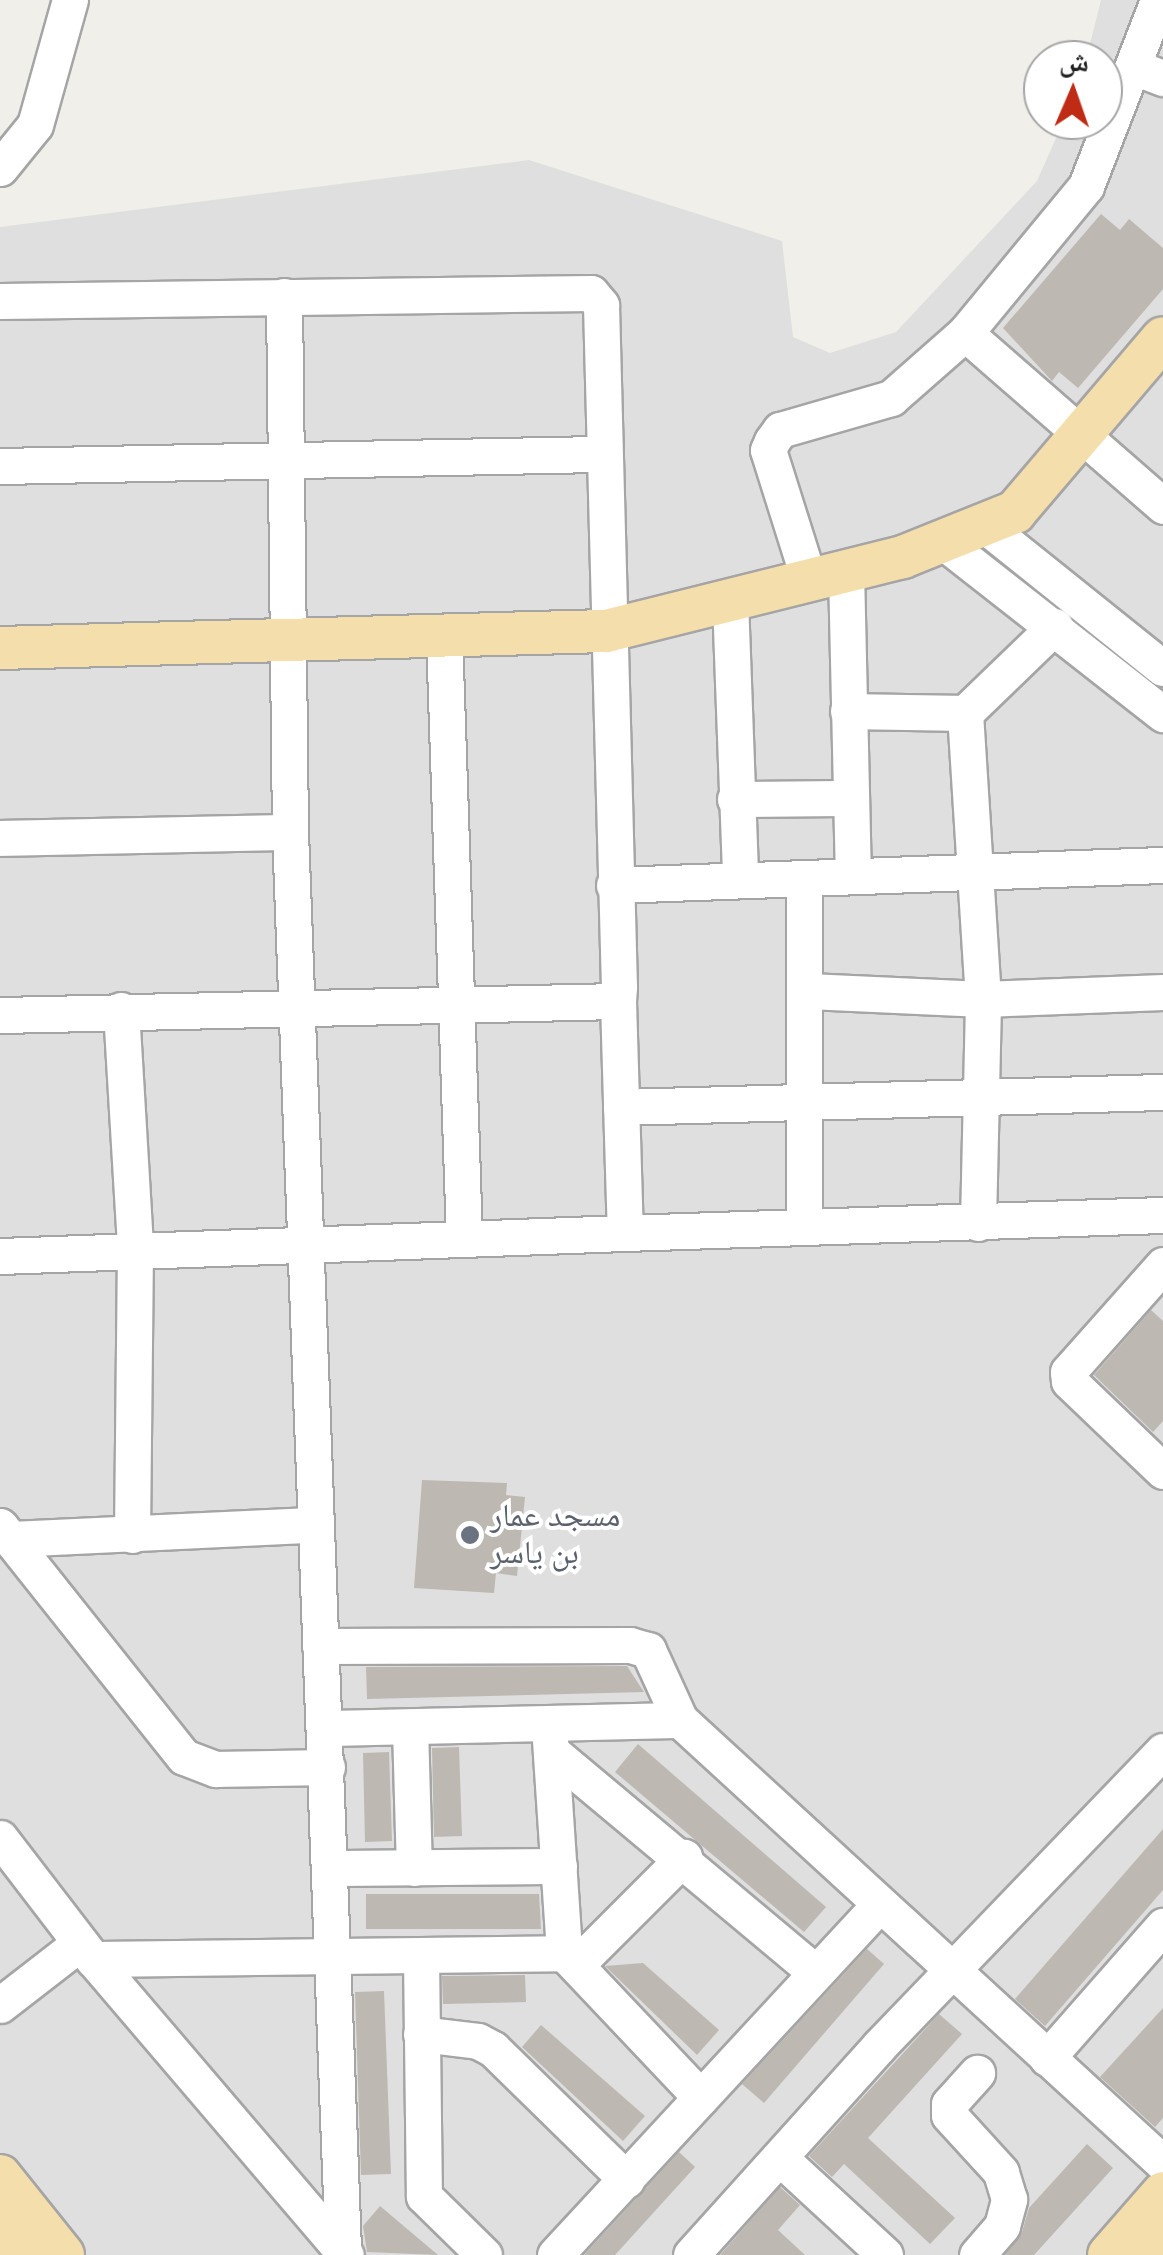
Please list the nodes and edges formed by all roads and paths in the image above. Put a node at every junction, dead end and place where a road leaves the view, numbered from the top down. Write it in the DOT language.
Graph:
graph roads {
  1 [pos="70,0"];
  2 [pos="1158,0"];
  3 [pos="1148,72"];
  4 [pos="0,168"];
  5 [pos="284,296"];
  6 [pos="0,301"];
  7 [pos="965,332"];
  8 [pos="1163,338"];
  9 [pos="1084,434"];
  10 [pos="600,454"];
  11 [pos="285,459"];
  12 [pos="0,466"];
  13 [pos="1163,506"];
  14 [pos="988,528"];
  15 [pos="946,544"];
  16 [pos="828,576"];
  17 [pos="730,600"];
  18 [pos="1055,626"];
  19 [pos="606,630"];
  20 [pos="444,635"];
  21 [pos="287,644"];
  22 [pos="0,648"];
  23 [pos="1163,668"];
  24 [pos="848,712"];
  25 [pos="965,713"];
  26 [pos="1163,714"];
  27 [pos="735,798"];
  28 [pos="850,798"];
  29 [pos="290,832"];
  30 [pos="0,838"];
  31 [pos="1163,865"];
  32 [pos="853,876"];
  33 [pos="974,876"];
  34 [pos="804,878"];
  35 [pos="740,879"];
  36 [pos="614,884"];
  37 [pos="808,991"];
  38 [pos="1163,992"];
  39 [pos="983,999"];
  40 [pos="456,1000"];
  41 [pos="618,1001"];
  42 [pos="300,1005"];
  43 [pos="121,1010"];
  44 [pos="0,1015"];
  45 [pos="1163,1092"];
  46 [pos="978,1094"];
  47 [pos="806,1100"];
  48 [pos="621,1107"];
  49 [pos="1163,1215"];
  50 [pos="978,1222"];
  51 [pos="804,1227"];
  52 [pos="625,1232"];
  53 [pos="464,1237"];
  54 [pos="304,1241"];
  55 [pos="136,1248"];
  56 [pos="0,1256"];
  57 [pos="1163,1265"];
  58 [pos="1163,1471"];
  59 [pos="312,1525"];
  60 [pos="6,1532"];
  61 [pos="132,1535"];
  62 [pos="320,1646"];
  63 [pos="680,1720"];
  64 [pos="410,1727"];
  65 [pos="326,1728"];
  66 [pos="550,1738"];
  67 [pos="1163,1751"];
  68 [pos="328,1767"];
  69 [pos="0,1838"];
  70 [pos="684,1857"];
  71 [pos="558,1866"];
  72 [pos="330,1868"];
  73 [pos="414,1868"];
  74 [pos="877,1907"];
  75 [pos="1163,1926"];
  76 [pos="87,1951"];
  77 [pos="332,1953"];
  78 [pos="421,1956"];
  79 [pos="570,1959"];
  80 [pos="812,1970"];
  81 [pos="950,1974"];
  82 [pos="0,2006"];
  83 [pos="421,2034"];
  84 [pos="1047,2058"];
  85 [pos="977,2073"];
  86 [pos="701,2098"];
  87 [pos="780,2158"];
  88 [pos="1163,2163"];
  89 [pos="0,2176"];
  90 [pos="627,2180"];
  91 [pos="1163,2193"];
  92 [pos="0,2224"];
  93 [pos="1163,2243"];
  94 [pos="345,2254"];
  95 [pos="25,2255"];
  96 [pos="63,2255"];
  97 [pos="484,2255"];
  98 [pos="555,2255"];
  99 [pos="691,2255"];
  100 [pos="885,2255"];
  101 [pos="977,2255"];
  102 [pos="1109,2255"];
  103 [pos="1152,2255"];
  1 -- 4 [label="street"];
  2 -- 3 [label="street"];
  3 -- 7 [label="street"];
  5 -- 6 [label="street"];
  5 -- 10 [label="street"];
  5 -- 11 [label="street"];
  7 -- 9 [label="street"];
  7 -- 16 [label="street"];
  8 -- 9 [label="main road"];
  9 -- 13 [label="street"];
  9 -- 14 [label="main road"];
  10 -- 11 [label="street"];
  10 -- 19 [label="street"];
  11 -- 12 [label="street"];
  11 -- 21 [label="street"];
  14 -- 15 [label="main road"];
  14 -- 23 [label="street"];
  15 -- 16 [label="main road"];
  15 -- 18 [label="street"];
  16 -- 17 [label="main road"];
  16 -- 24 [label="street"];
  17 -- 19 [label="main road"];
  17 -- 27 [label="street"];
  18 -- 25 [label="street"];
  18 -- 26 [label="street"];
  19 -- 20 [label="main road"];
  19 -- 36 [label="street"];
  20 -- 21 [label="main road"];
  20 -- 40 [label="street"];
  21 -- 22 [label="main road"];
  21 -- 29 [label="street"];
  24 -- 25 [label="street"];
  24 -- 28 [label="street"];
  25 -- 33 [label="street"];
  27 -- 28 [label="street"];
  27 -- 35 [label="street"];
  28 -- 32 [label="street"];
  29 -- 30 [label="street"];
  29 -- 42 [label="street"];
  31 -- 33 [label="street"];
  32 -- 33 [label="street"];
  32 -- 34 [label="street"];
  33 -- 39 [label="street"];
  34 -- 35 [label="street"];
  34 -- 37 [label="street"];
  35 -- 36 [label="street"];
  36 -- 41 [label="street"];
  37 -- 39 [label="street"];
  37 -- 47 [label="street"];
  38 -- 39 [label="street"];
  39 -- 46 [label="street"];
  40 -- 41 [label="street"];
  40 -- 42 [label="street"];
  40 -- 53 [label="street"];
  41 -- 48 [label="street"];
  42 -- 43 [label="street"];
  42 -- 54 [label="street"];
  43 -- 44 [label="street"];
  43 -- 55 [label="street"];
  45 -- 46 [label="street"];
  46 -- 47 [label="street"];
  46 -- 50 [label="street"];
  47 -- 48 [label="street"];
  47 -- 51 [label="street"];
  48 -- 52 [label="street"];
  49 -- 50 [label="street"];
  50 -- 51 [label="street"];
  51 -- 52 [label="street"];
  52 -- 53 [label="street"];
  53 -- 54 [label="street"];
  54 -- 55 [label="street"];
  54 -- 59 [label="street"];
  55 -- 56 [label="street"];
  55 -- 61 [label="street"];
  57 -- 58 [label="street"];
  59 -- 61 [label="street"];
  59 -- 62 [label="street"];
  60 -- 61 [label="street"];
  60 -- 68 [label="street"];
  62 -- 63 [label="street"];
  62 -- 65 [label="street"];
  63 -- 66 [label="street"];
  63 -- 74 [label="street"];
  64 -- 65 [label="street"];
  64 -- 66 [label="street"];
  64 -- 73 [label="street"];
  65 -- 68 [label="street"];
  66 -- 70 [label="street"];
  66 -- 71 [label="street"];
  67 -- 81 [label="street"];
  68 -- 72 [label="street"];
  69 -- 76 [label="street"];
  70 -- 79 [label="street"];
  70 -- 80 [label="street"];
  71 -- 73 [label="street"];
  71 -- 79 [label="street"];
  72 -- 73 [label="street"];
  72 -- 77 [label="street"];
  74 -- 80 [label="street"];
  74 -- 81 [label="street"];
  75 -- 84 [label="street"];
  76 -- 77 [label="street"];
  76 -- 82 [label="street"];
  76 -- 94 [label="street"];
  77 -- 78 [label="street"];
  77 -- 94 [label="street"];
  78 -- 79 [label="street"];
  78 -- 83 [label="street"];
  79 -- 86 [label="street"];
  80 -- 86 [label="street"];
  81 -- 84 [label="street"];
  81 -- 87 [label="street"];
  83 -- 90 [label="street"];
  83 -- 97 [label="street"];
  84 -- 88 [label="street"];
  85 -- 101 [label="street"];
  86 -- 90 [label="street"];
  87 -- 99 [label="street"];
  87 -- 100 [label="street"];
  89 -- 96 [label="main road"];
  90 -- 98 [label="street"];
  91 -- 102 [label="main road"];
  92 -- 95 [label="main road"];
  93 -- 103 [label="main road"];
}
